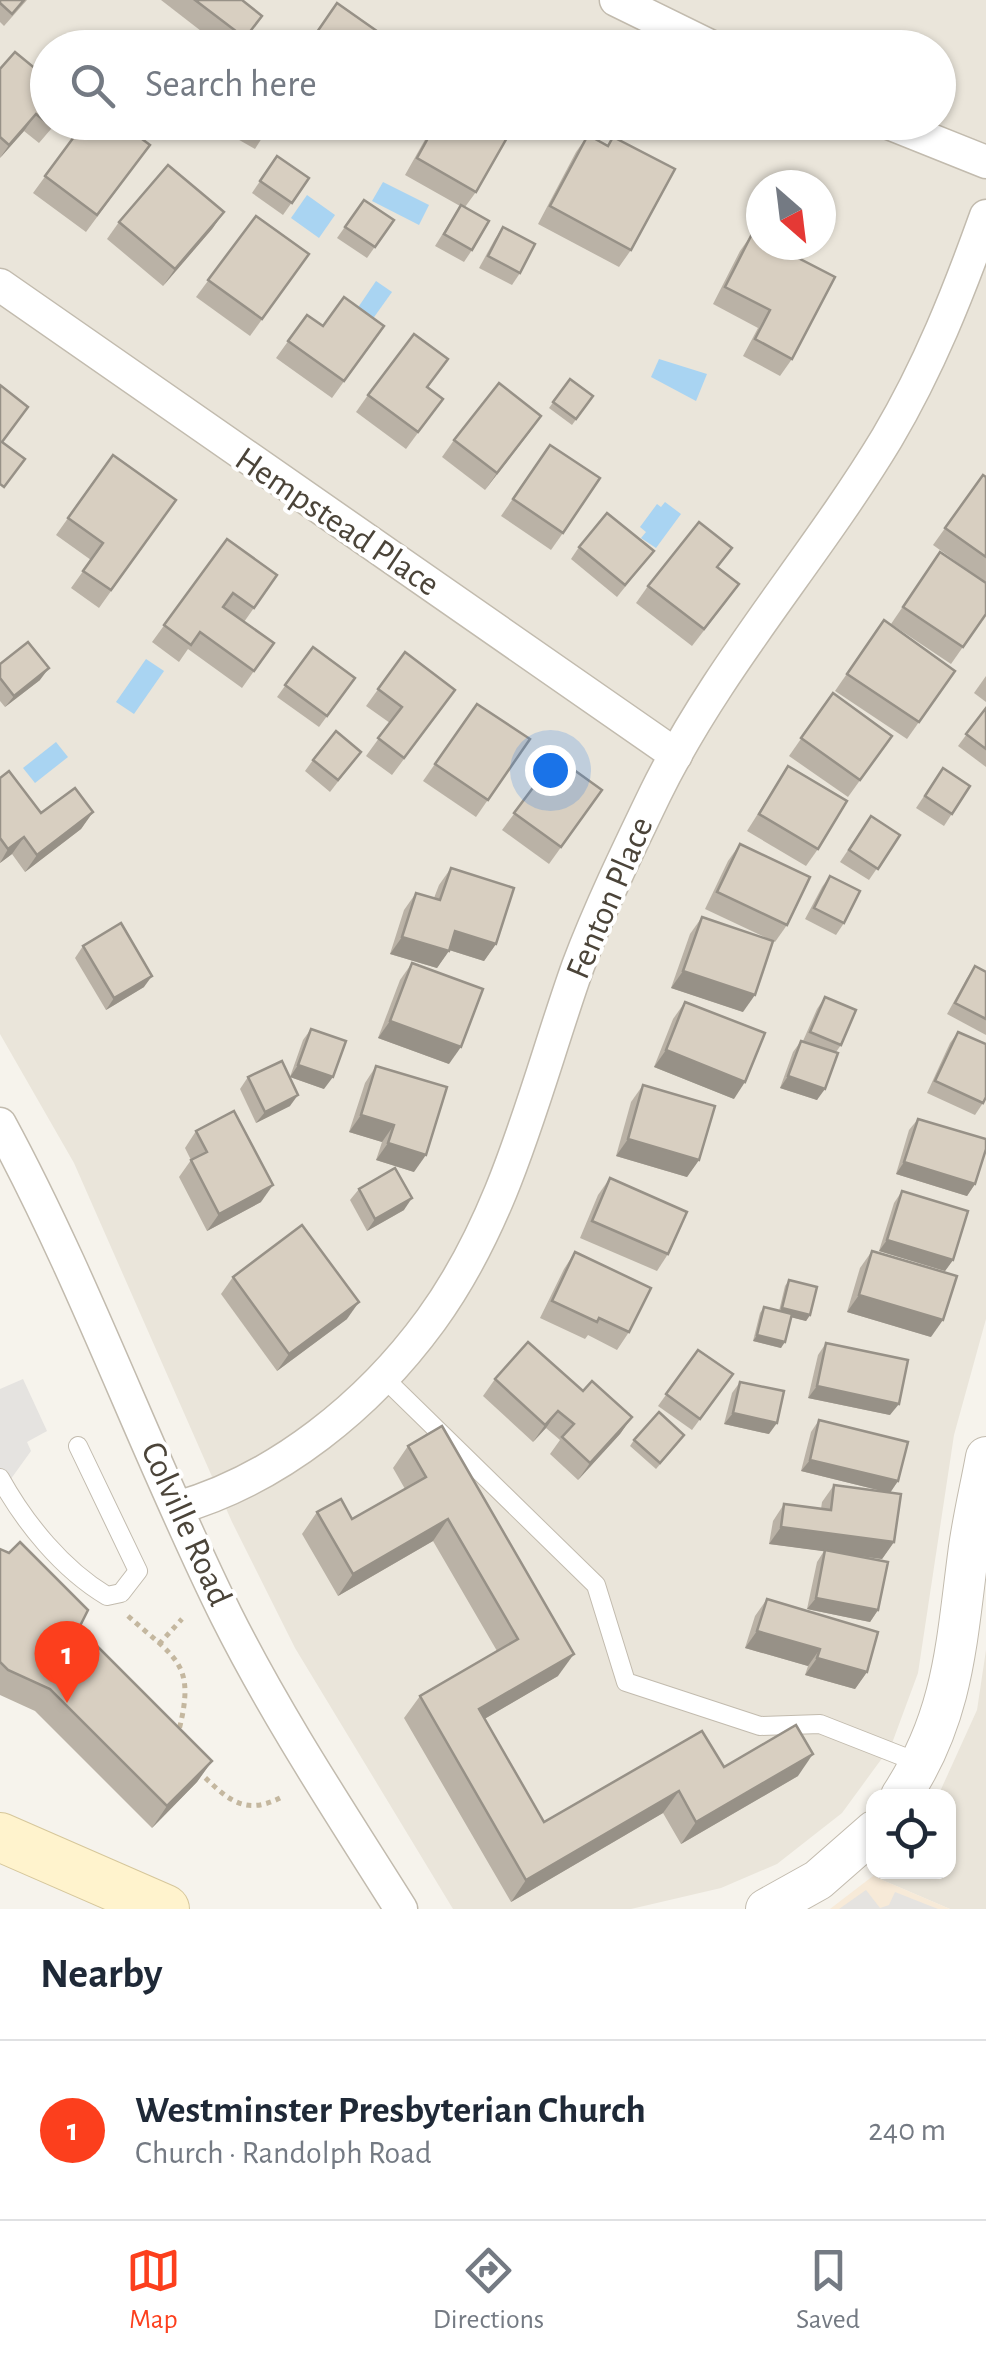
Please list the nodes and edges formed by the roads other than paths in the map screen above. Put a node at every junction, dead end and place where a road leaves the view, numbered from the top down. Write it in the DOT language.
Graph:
graph roads {
  1 [pos="616,0"];
  2 [pos="677,30"];
  3 [pos="931,140"];
  4 [pos="986,162"];
  5 [pos="986,216"];
  6 [pos="0,285"];
  7 [pos="676,755"];
  8 [pos="0,1124"];
  9 [pos="382,1377"];
  10 [pos="78,1446"];
  11 [pos="986,1457"];
  12 [pos="0,1478"];
  13 [pos="176,1508"];
  14 [pos="912,1780"];
  15 [pos="0,1837"];
  16 [pos="866,1837"];
  17 [pos="165,1909"];
  18 [pos="401,1909"];
  19 [pos="766,1909"];
  1 -- 2 [label="street"];
  3 -- 4 [label="street"];
  5 -- 7 [label="street, Fenton Place"];
  6 -- 7 [label="street, Hempstead Place"];
  7 -- 9 [label="street, Fenton Place"];
  8 -- 13 [label="street, Colville Road"];
  9 -- 13 [label="street, Fenton Place"];
  9 -- 14 [label="lane"];
  10 -- 12 [label="lane"];
  11 -- 14 [label="street"];
  13 -- 18 [label="street, Colville Road"];
  15 -- 17 [label="main road"];
  16 -- 19 [label="street"];
}
